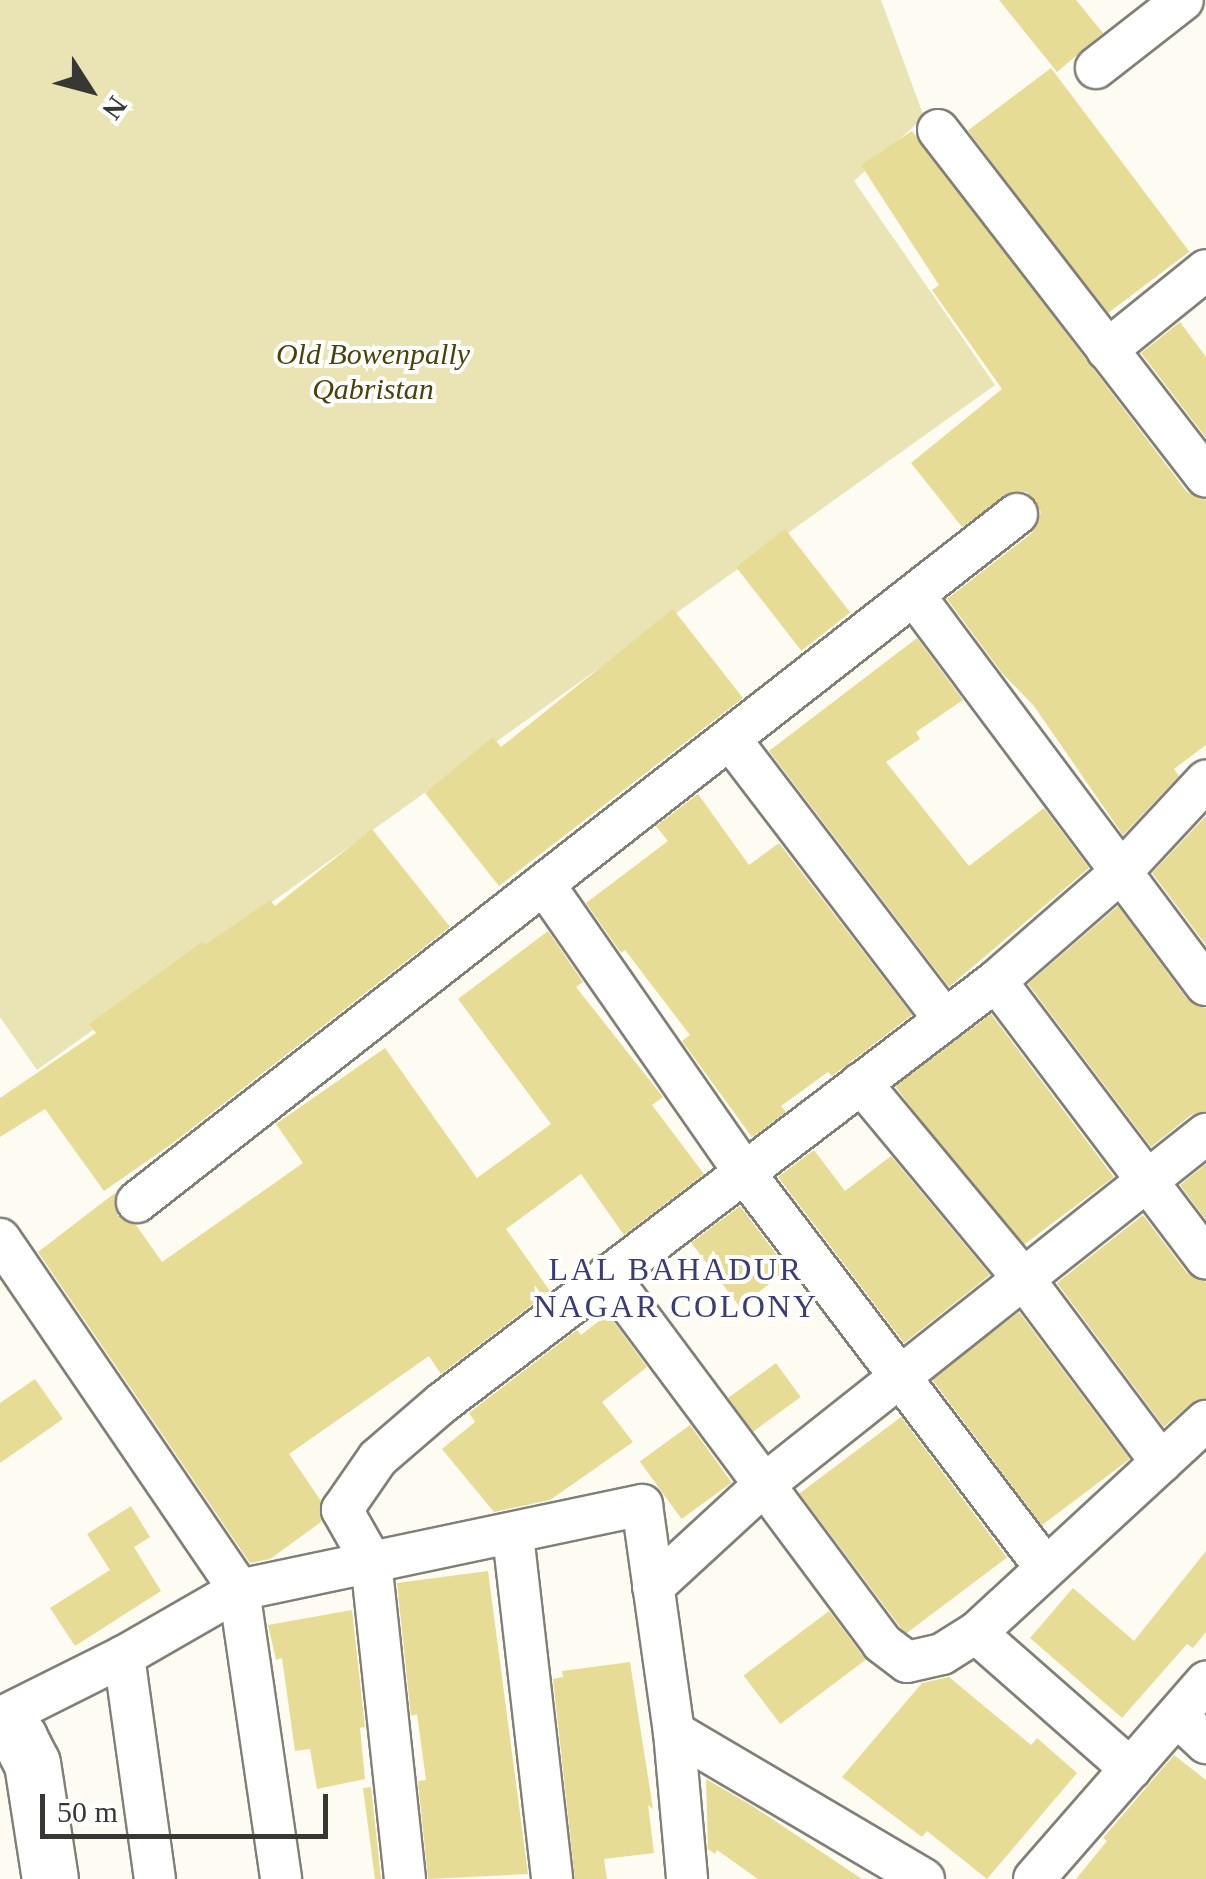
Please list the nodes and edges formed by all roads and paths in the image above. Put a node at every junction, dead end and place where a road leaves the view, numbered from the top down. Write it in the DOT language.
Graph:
graph roads {
  1 [pos="1182,0"];
  2 [pos="1096,68"];
  3 [pos="938,130"];
  4 [pos="1206,270"];
  5 [pos="1107,350"];
  6 [pos="1206,477"];
  7 [pos="1017,514"];
  8 [pos="914,595"];
  9 [pos="730,739"];
  10 [pos="1206,782"];
  11 [pos="1122,872"];
  12 [pos="544,884"];
  13 [pos="996,981"];
  14 [pos="1206,985"];
  15 [pos="945,1020"];
  16 [pos="860,1084"];
  17 [pos="1206,1134"];
  18 [pos="744,1172"];
  19 [pos="1146,1182"];
  20 [pos="138,1202"];
  21 [pos="0,1238"];
  22 [pos="1206,1259"];
  23 [pos="608,1276"];
  24 [pos="1024,1279"];
  25 [pos="902,1377"];
  26 [pos="1206,1421"];
  27 [pos="1161,1462"];
  28 [pos="766,1484"];
  29 [pos="513,1535"];
  30 [pos="371,1561"];
  31 [pos="1044,1566"];
  32 [pos="654,1587"];
  33 [pos="240,1590"];
  34 [pos="976,1633"];
  35 [pos="124,1656"];
  36 [pos="1206,1682"];
  37 [pos="0,1721"];
  38 [pos="1192,1730"];
  39 [pos="674,1732"];
  40 [pos="1131,1769"];
  41 [pos="50,1879"];
  42 [pos="155,1879"];
  43 [pos="281,1879"];
  44 [pos="405,1879"];
  45 [pos="552,1879"];
  46 [pos="687,1879"];
  47 [pos="924,1879"];
  48 [pos="1034,1879"];
  1 -- 2 [label="street"];
  3 -- 5 [label="street"];
  4 -- 5 [label="street"];
  5 -- 6 [label="street"];
  7 -- 8 [label="street"];
  8 -- 9 [label="street"];
  8 -- 11 [label="street"];
  9 -- 12 [label="street"];
  9 -- 15 [label="street"];
  10 -- 11 [label="street"];
  11 -- 13 [label="street"];
  11 -- 14 [label="street"];
  12 -- 18 [label="street"];
  12 -- 20 [label="street"];
  13 -- 15 [label="street"];
  13 -- 19 [label="street"];
  15 -- 16 [label="street"];
  16 -- 18 [label="street"];
  16 -- 24 [label="street"];
  17 -- 19 [label="street"];
  18 -- 23 [label="street"];
  18 -- 25 [label="street"];
  19 -- 22 [label="street"];
  19 -- 24 [label="street"];
  21 -- 33 [label="street"];
  23 -- 28 [label="street"];
  23 -- 30 [label="street"];
  24 -- 25 [label="street"];
  24 -- 27 [label="street"];
  25 -- 28 [label="street"];
  25 -- 31 [label="street"];
  26 -- 27 [label="street"];
  27 -- 31 [label="street"];
  28 -- 32 [label="street"];
  28 -- 34 [label="street"];
  29 -- 30 [label="street"];
  29 -- 32 [label="street"];
  29 -- 45 [label="street"];
  30 -- 33 [label="street"];
  30 -- 44 [label="street"];
  31 -- 34 [label="street"];
  32 -- 39 [label="street"];
  33 -- 35 [label="street"];
  33 -- 43 [label="street"];
  34 -- 40 [label="street"];
  35 -- 37 [label="street"];
  35 -- 42 [label="street"];
  36 -- 38 [label="street"];
  37 -- 41 [label="street"];
  38 -- 40 [label="street"];
  39 -- 46 [label="street"];
  39 -- 47 [label="street"];
  40 -- 48 [label="street"];
}
